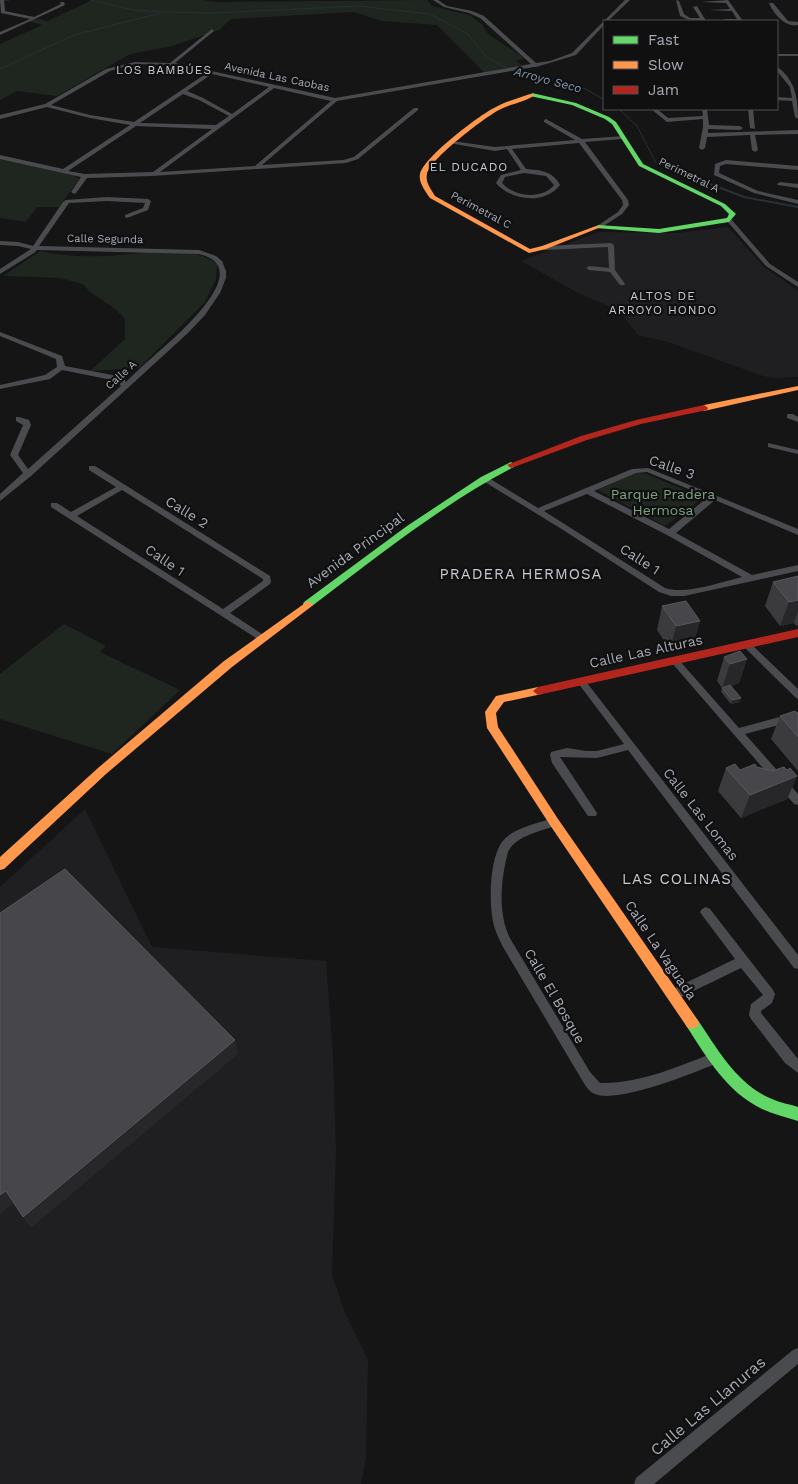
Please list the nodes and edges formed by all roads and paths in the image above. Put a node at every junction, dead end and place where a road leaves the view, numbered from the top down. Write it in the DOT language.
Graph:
graph roads {
  1 [pos="2,0"];
  2 [pos="435,0"];
  3 [pos="628,0"];
  4 [pos="676,1"];
  5 [pos="727,1"];
  6 [pos="703,2"];
  7 [pos="62,3"];
  8 [pos="771,4"];
  9 [pos="695,7"];
  10 [pos="710,10"];
  11 [pos="733,10"];
  12 [pos="2,11"];
  13 [pos="33,18"];
  14 [pos="607,20"];
  15 [pos="704,20"];
  16 [pos="725,20"];
  17 [pos="741,20"];
  18 [pos="603,24"];
  19 [pos="796,24"];
  20 [pos="212,30"];
  21 [pos="795,31"];
  22 [pos="0,34"];
  23 [pos="778,55"];
  24 [pos="798,55"];
  25 [pos="170,64"];
  26 [pos="536,66"];
  27 [pos="211,73"];
  28 [pos="780,75"];
  29 [pos="272,87"];
  30 [pos="184,92"];
  31 [pos="532,95"];
  32 [pos="778,99"];
  33 [pos="336,100"];
  34 [pos="796,100"];
  35 [pos="47,105"];
  36 [pos="416,109"];
  37 [pos="655,110"];
  38 [pos="705,110"];
  39 [pos="750,110"];
  40 [pos="232,116"];
  41 [pos="0,117"];
  42 [pos="706,117"];
  43 [pos="798,117"];
  44 [pos="546,121"];
  45 [pos="133,125"];
  46 [pos="218,127"];
  47 [pos="706,127"];
  48 [pos="798,127"];
  49 [pos="753,131"];
  50 [pos="798,132"];
  51 [pos="704,135"];
  52 [pos="622,137"];
  53 [pos="581,141"];
  54 [pos="452,143"];
  55 [pos="509,148"];
  56 [pos="702,148"];
  57 [pos="755,150"];
  58 [pos="0,157"];
  59 [pos="258,166"];
  60 [pos="164,167"];
  61 [pos="798,168"];
  62 [pos="64,171"];
  63 [pos="524,171"];
  64 [pos="172,172"];
  65 [pos="152,174"];
  66 [pos="85,176"];
  67 [pos="780,184"];
  68 [pos="798,186"];
  69 [pos="74,192"];
  70 [pos="798,202"];
  71 [pos="127,216"];
  72 [pos="729,220"];
  73 [pos="600,226"];
  74 [pos="0,243"];
  75 [pos="34,248"];
  76 [pos="544,248"];
  77 [pos="210,254"];
  78 [pos="589,268"];
  79 [pos="612,270"];
  80 [pos="0,272"];
  81 [pos="622,284"];
  82 [pos="798,285"];
  83 [pos="0,334"];
  84 [pos="61,368"];
  85 [pos="0,387"];
  86 [pos="125,387"];
  87 [pos="798,388"];
  88 [pos="790,416"];
  89 [pos="19,419"];
  90 [pos="798,420"];
  91 [pos="771,445"];
  92 [pos="798,452"];
  93 [pos="92,468"];
  94 [pos="28,474"];
  95 [pos="484,479"];
  96 [pos="122,487"];
  97 [pos="588,491"];
  98 [pos="714,497"];
  99 [pos="0,498"];
  100 [pos="54,504"];
  101 [pos="538,511"];
  102 [pos="71,516"];
  103 [pos="798,532"];
  104 [pos="670,533"];
  105 [pos="798,568"];
  106 [pos="752,579"];
  107 [pos="224,613"];
  108 [pos="798,633"];
  109 [pos="262,638"];
  110 [pos="746,644"];
  111 [pos="675,660"];
  112 [pos="581,681"];
  113 [pos="798,695"];
  114 [pos="500,699"];
  115 [pos="798,716"];
  116 [pos="737,732"];
  117 [pos="629,746"];
  118 [pos="798,800"];
  119 [pos="592,813"];
  120 [pos="554,822"];
  121 [pos="0,865"];
  122 [pos="706,912"];
  123 [pos="743,961"];
  124 [pos="798,964"];
  125 [pos="673,995"];
  126 [pos="716,1058"];
  127 [pos="798,1067"];
  128 [pos="798,1114"];
  129 [pos="798,1355"];
  130 [pos="642,1484"];
  1 -- 12 [label="street"];
  2 -- 26 [label="street"];
  3 -- 14 [label="street, Avenida Las Caobas"];
  4 -- 15 [label="street"];
  5 -- 6 [label="street"];
  5 -- 11 [label="street"];
  7 -- 13 [label="street"];
  8 -- 19 [label="street"];
  9 -- 15 [label="street"];
  10 -- 11 [label="street"];
  11 -- 17 [label="street"];
  12 -- 13 [label="street"];
  13 -- 22 [label="street"];
  16 -- 17 [label="street"];
  18 -- 26 [label="street, Avenida Las Caobas"];
  19 -- 21 [label="street"];
  20 -- 25 [label="street"];
  23 -- 24 [label="street"];
  25 -- 27 [label="street, Avenida Las Caobas"];
  25 -- 35 [label="street, Avenida Las Caobas"];
  26 -- 33 [label="street, Avenida Las Caobas"];
  27 -- 29 [label="street, Avenida Las Caobas"];
  27 -- 30 [label="street"];
  28 -- 34 [label="street"];
  29 -- 33 [label="street, Avenida Las Caobas"];
  29 -- 40 [label="street"];
  30 -- 40 [label="street"];
  30 -- 45 [label="street"];
  31 -- 52 [label="street, Perimetral A"];
  31 -- 54 [label="street, Perimetral C"];
  32 -- 34 [label="street"];
  33 -- 59 [label="street"];
  34 -- 43 [label="street"];
  35 -- 41 [label="street, Avenida Las Caobas"];
  35 -- 45 [label="street"];
  36 -- 59 [label="street"];
  37 -- 42 [label="street"];
  38 -- 42 [label="street"];
  39 -- 49 [label="street"];
  40 -- 46 [label="street"];
  42 -- 47 [label="street"];
  44 -- 53 [label="street"];
  45 -- 46 [label="street"];
  45 -- 62 [label="street"];
  46 -- 60 [label="street"];
  47 -- 49 [label="street"];
  47 -- 51 [label="street"];
  48 -- 49 [label="street"];
  49 -- 50 [label="street"];
  49 -- 51 [label="street"];
  49 -- 57 [label="street"];
  51 -- 56 [label="street"];
  52 -- 53 [label="street"];
  52 -- 72 [label="street, Perimetral A"];
  53 -- 55 [label="street"];
  53 -- 73 [label="street"];
  54 -- 55 [label="street"];
  54 -- 76 [label="street, Perimetral C"];
  55 -- 63 [label="street"];
  58 -- 62 [label="street"];
  59 -- 64 [label="street"];
  60 -- 64 [label="street"];
  60 -- 65 [label="street"];
  61 -- 70 [label="street"];
  62 -- 66 [label="street"];
  63 -- 63 [label="street"];
  64 -- 65 [label="street"];
  65 -- 66 [label="street"];
  66 -- 69 [label="street"];
  67 -- 68 [label="street"];
  71 -- 75 [label="street"];
  72 -- 73 [label="street"];
  72 -- 82 [label="street"];
  73 -- 76 [label="street"];
  74 -- 75 [label="street, Calle Segunda"];
  75 -- 77 [label="street, Calle Segunda"];
  75 -- 80 [label="street"];
  76 -- 79 [label="street"];
  77 -- 86 [label="street, Calle A"];
  78 -- 79 [label="street"];
  79 -- 81 [label="street"];
  83 -- 84 [label="street"];
  84 -- 85 [label="street"];
  84 -- 86 [label="street"];
  86 -- 94 [label="street, Calle A"];
  87 -- 95 [label="street, Avenida Principal"];
  88 -- 90 [label="street"];
  89 -- 94 [label="street"];
  91 -- 92 [label="street"];
  93 -- 96 [label="street, Calle 2"];
  94 -- 99 [label="street, Calle A"];
  95 -- 101 [label="street, Calle 1"];
  95 -- 109 [label="street, Avenida Principal"];
  96 -- 102 [label="street"];
  96 -- 107 [label="street, Calle 2"];
  97 -- 98 [label="street, Calle 3"];
  97 -- 101 [label="street, Calle 3"];
  97 -- 104 [label="street"];
  98 -- 103 [label="street, Calle 3"];
  98 -- 104 [label="street"];
  100 -- 102 [label="street, Calle 1"];
  101 -- 106 [label="street, Calle 1"];
  102 -- 107 [label="street, Calle 1"];
  104 -- 106 [label="street"];
  105 -- 106 [label="street, Calle 1"];
  107 -- 109 [label="street, Calle 1"];
  108 -- 110 [label="street, Calle Las Alturas"];
  109 -- 121 [label="street, Avenida Principal"];
  110 -- 111 [label="street, Calle Las Alturas"];
  110 -- 113 [label="street"];
  111 -- 112 [label="street, Calle Las Alturas"];
  111 -- 116 [label="street"];
  112 -- 114 [label="street, Calle Las Alturas"];
  112 -- 117 [label="street, Calle Las Lomas"];
  114 -- 120 [label="street, Calle La Vaguada"];
  115 -- 116 [label="street"];
  116 -- 118 [label="street"];
  117 -- 119 [label="street"];
  117 -- 124 [label="street, Calle Las Lomas"];
  120 -- 125 [label="street, Calle La Vaguada"];
  120 -- 126 [label="street, Calle El Bosque"];
  122 -- 123 [label="street"];
  123 -- 125 [label="street"];
  123 -- 127 [label="street"];
  125 -- 126 [label="street, Calle La Vaguada"];
  126 -- 128 [label="street, Calle La Vaguada"];
  129 -- 130 [label="street, Calle Las Llanuras"];
}
